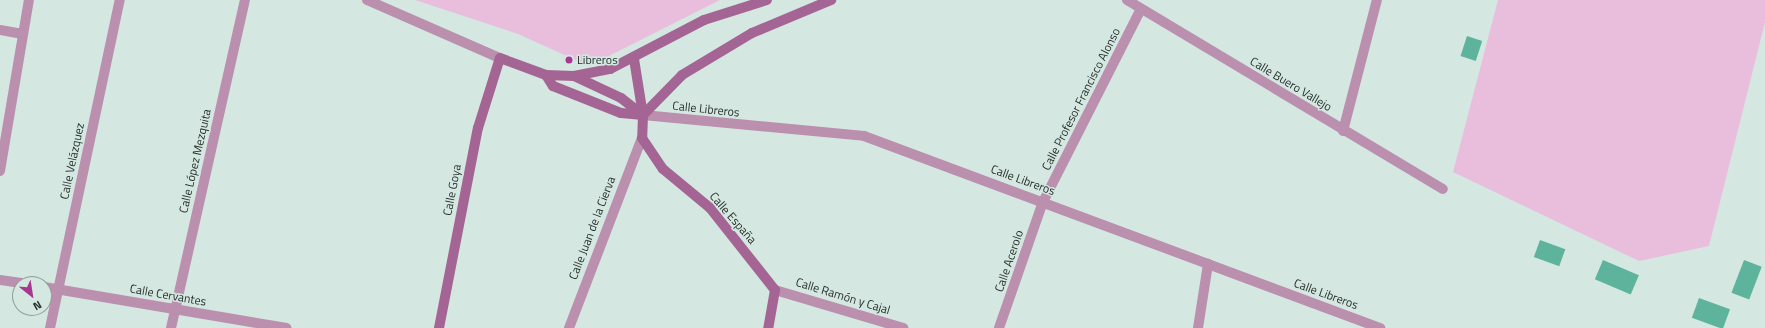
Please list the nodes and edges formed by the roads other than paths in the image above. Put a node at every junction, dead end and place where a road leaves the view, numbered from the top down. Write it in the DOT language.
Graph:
graph roads {
  1 [pos="29,0"];
  2 [pos="120,0"];
  3 [pos="245,0"];
  4 [pos="367,0"];
  5 [pos="766,0"];
  6 [pos="831,0"];
  7 [pos="1127,0"];
  8 [pos="1377,0"];
  9 [pos="1141,9"];
  10 [pos="0,30"];
  11 [pos="23,34"];
  12 [pos="500,58"];
  13 [pos="634,59"];
  14 [pos="546,76"];
  15 [pos="574,76"];
  16 [pos="643,115"];
  17 [pos="1343,131"];
  18 [pos="642,138"];
  19 [pos="0,171"];
  20 [pos="1443,189"];
  21 [pos="1043,202"];
  22 [pos="1208,264"];
  23 [pos="0,280"];
  24 [pos="12,282"];
  25 [pos="52,288"];
  26 [pos="58,289"];
  27 [pos="775,290"];
  28 [pos="175,309"];
  29 [pos="50,328"];
  30 [pos="171,328"];
  31 [pos="287,328"];
  32 [pos="439,328"];
  33 [pos="569,328"];
  34 [pos="768,328"];
  35 [pos="903,328"];
  36 [pos="999,328"];
  37 [pos="1198,328"];
  38 [pos="1380,328"];
  1 -- 11 [label="street"];
  2 -- 26 [label="street, Calle Velázquez"];
  3 -- 28 [label="street, Calle López Mezquita"];
  4 -- 12 [label="street, Calle Libreros"];
  5 -- 13 [label="street"];
  6 -- 16 [label="street"];
  7 -- 9 [label="street, Calle Buero Vallejo"];
  8 -- 17 [label="street"];
  9 -- 17 [label="street, Calle Buero Vallejo"];
  9 -- 21 [label="street, Calle Profesor Francisco Alonso"];
  10 -- 11 [label="street"];
  11 -- 19 [label="street"];
  12 -- 14 [label="street, Calle Libreros"];
  12 -- 32 [label="street, Calle Goya"];
  13 -- 15 [label="street"];
  13 -- 16 [label="street"];
  14 -- 15 [label="street, Calle Libreros"];
  14 -- 16 [label="street, Calle Libreros"];
  15 -- 16 [label="street, Calle Libreros"];
  16 -- 18 [label="street"];
  16 -- 21 [label="street, Calle Libreros"];
  17 -- 20 [label="street, Calle Buero Vallejo"];
  18 -- 27 [label="street, Calle España"];
  18 -- 33 [label="street, Calle Juan de la Cierva"];
  21 -- 22 [label="street, Calle Libreros"];
  21 -- 36 [label="street, Calle Acerolo"];
  22 -- 37 [label="street"];
  22 -- 38 [label="street, Calle Libreros"];
  23 -- 24 [label="street"];
  25 -- 26 [label="street, Calle Cervantes"];
  26 -- 28 [label="street, Calle Cervantes"];
  26 -- 29 [label="street, Calle Velázquez"];
  27 -- 34 [label="street"];
  27 -- 35 [label="street, Calle Ramón y Cajal"];
  28 -- 30 [label="street, Calle López Mezquita"];
  28 -- 31 [label="street, Calle Cervantes"];
}
